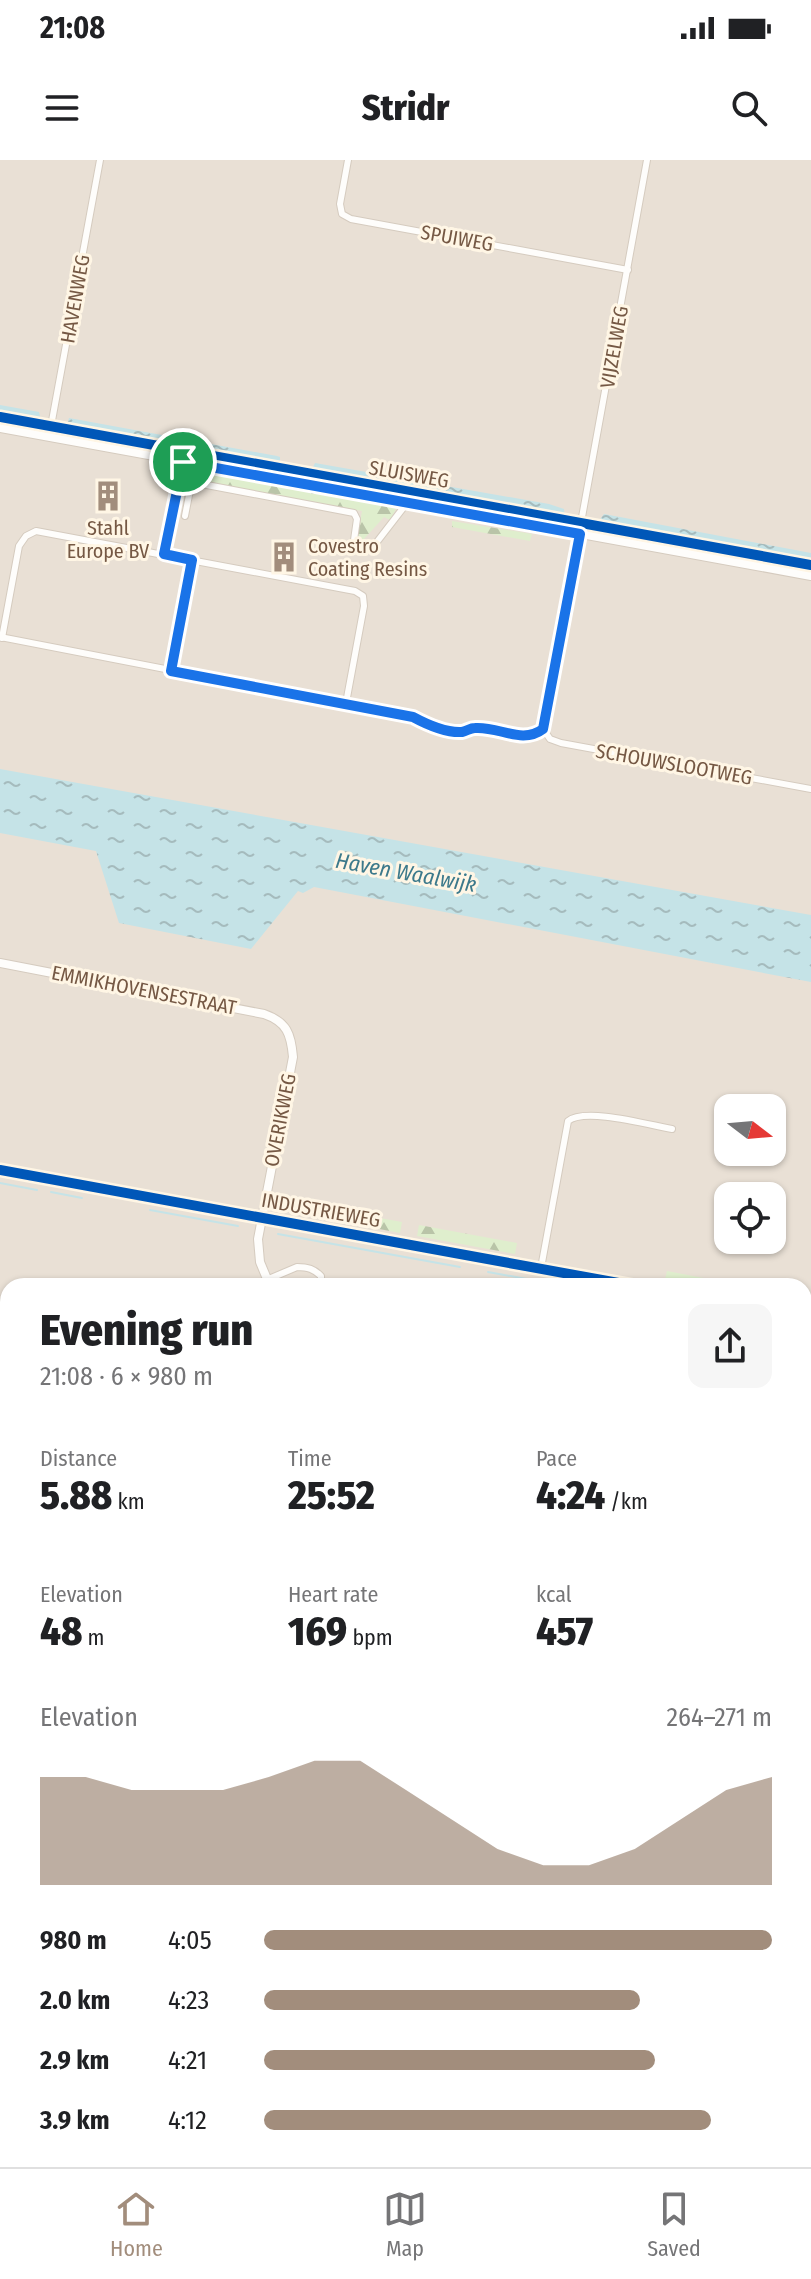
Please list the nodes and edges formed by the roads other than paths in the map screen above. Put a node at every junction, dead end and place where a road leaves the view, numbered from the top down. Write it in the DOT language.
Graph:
graph roads {
  1 [pos="100,160"];
  2 [pos="348,160"];
  3 [pos="647,160"];
  4 [pos="628,270"];
  5 [pos="0,428"];
  6 [pos="49,437"];
  7 [pos="183,462"];
  8 [pos="195,464"];
  9 [pos="191,482"];
  10 [pos="407,503"];
  11 [pos="185,516"];
  12 [pos="580,534"];
  13 [pos="164,554"];
  14 [pos="192,560"];
  15 [pos="811,576"];
  16 [pos="1,638"];
  17 [pos="171,671"];
  18 [pos="346,703"];
  19 [pos="543,729"];
  20 [pos="811,789"];
  21 [pos="0,963"];
  22 [pos="284,1025"];
  23 [pos="672,1129"];
  24 [pos="0,1170"];
  25 [pos="260,1217"];
  26 [pos="541,1268"];
  27 [pos="266,1278"];
  28 [pos="277,1278"];
  29 [pos="321,1278"];
  30 [pos="593,1278"];
  1 -- 6 [label="street, HAVENWEG"];
  2 -- 4 [label="street, SPUIWEG"];
  3 -- 4 [label="street, VIJZELWEG"];
  4 -- 12 [label="street, VIJZELWEG"];
  5 -- 6 [label="street, SLUISWEG"];
  6 -- 7 [label="street, SLUISWEG"];
  7 -- 8 [label="street, SLUISWEG"];
  7 -- 13 [label="street"];
  8 -- 9 [label="street"];
  8 -- 10 [label="street, SLUISWEG"];
  9 -- 10 [label="street, SLUISWEG"];
  9 -- 11 [label="street"];
  10 -- 12 [label="street, SLUISWEG"];
  12 -- 15 [label="street, SLUISWEG"];
  12 -- 19 [label="street"];
  13 -- 14 [label="street"];
  13 -- 16 [label="street"];
  14 -- 17 [label="street"];
  14 -- 18 [label="street"];
  16 -- 17 [label="street"];
  17 -- 18 [label="street"];
  18 -- 19 [label="street"];
  19 -- 20 [label="street, SCHOUWSLOOTWEG"];
  21 -- 22 [label="street, EMMIKHOVENSESTRAAT"];
  22 -- 25 [label="street, OVERIKWEG"];
  23 -- 26 [label="street"];
  24 -- 25 [label="street, INDUSTRIEWEG"];
  25 -- 26 [label="street, INDUSTRIEWEG"];
  25 -- 27 [label="street, INDUSTRIEWEG"];
  26 -- 30 [label="street, INDUSTRIEWEG"];
  28 -- 29 [label="street"];
}
